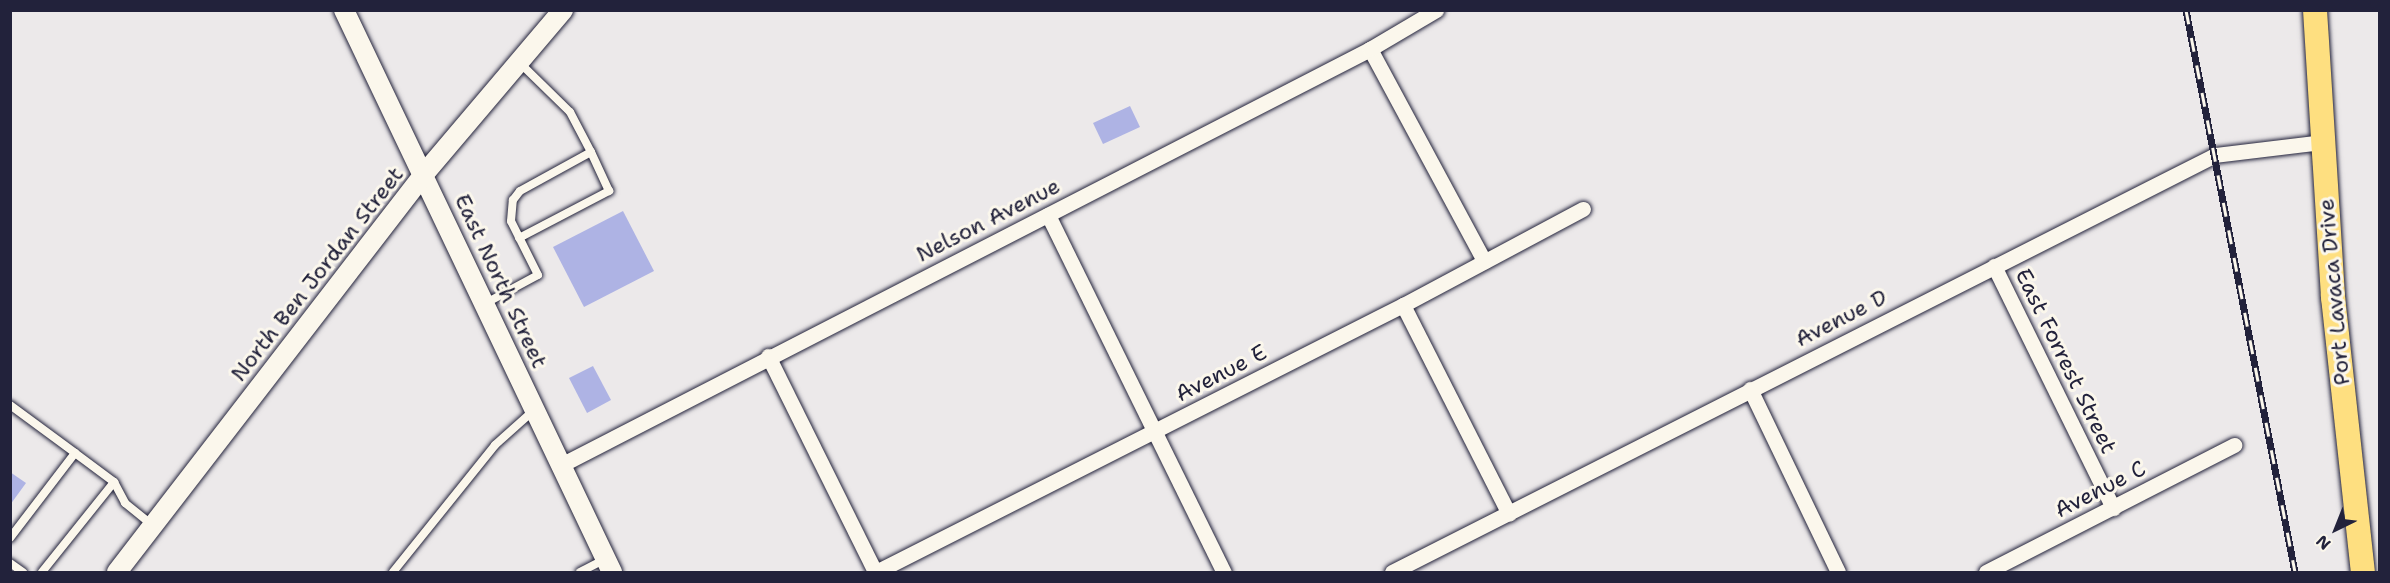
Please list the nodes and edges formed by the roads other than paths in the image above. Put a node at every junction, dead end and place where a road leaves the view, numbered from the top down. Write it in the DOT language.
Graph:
graph roads {
  1 [pos="344,10"];
  2 [pos="563,10"];
  3 [pos="1436,10"];
  4 [pos="2315,10"];
  5 [pos="1370,49"];
  6 [pos="519,62"];
  7 [pos="2322,142"];
  8 [pos="591,152"];
  9 [pos="424,174"];
  10 [pos="1583,209"];
  11 [pos="1048,215"];
  12 [pos="519,238"];
  13 [pos="1484,261"];
  14 [pos="1994,266"];
  15 [pos="485,304"];
  16 [pos="1403,305"];
  17 [pos="768,356"];
  18 [pos="1750,389"];
  19 [pos="10,405"];
  20 [pos="534,410"];
  21 [pos="1154,432"];
  22 [pos="2235,445"];
  23 [pos="75,453"];
  24 [pos="559,466"];
  25 [pos="114,482"];
  26 [pos="2113,508"];
  27 [pos="1509,514"];
  28 [pos="153,526"];
  29 [pos="10,538"];
  30 [pos="10,564"];
  31 [pos="608,566"];
  32 [pos="22,573"];
  33 [pos="42,573"];
  34 [pos="117,573"];
  35 [pos="393,573"];
  36 [pos="580,573"];
  37 [pos="876,573"];
  38 [pos="1224,573"];
  39 [pos="1392,573"];
  40 [pos="1838,573"];
  41 [pos="1986,573"];
  42 [pos="2363,573"];
  1 -- 9 [label="street, East North Street"];
  2 -- 6 [label="street, North Ben Jordan Street"];
  3 -- 5 [label="street, Nelson Avenue"];
  4 -- 7 [label="main road, Port Lavaca Drive"];
  5 -- 11 [label="street, Nelson Avenue"];
  5 -- 13 [label="street"];
  6 -- 8 [label="lane"];
  6 -- 9 [label="street, North Ben Jordan Street"];
  7 -- 14 [label="street, Avenue D"];
  7 -- 42 [label="main road, Port Lavaca Drive"];
  8 -- 12 [label="lane"];
  8 -- 12 [label="lane"];
  9 -- 15 [label="street, East North Street"];
  9 -- 28 [label="street, North Ben Jordan Street"];
  10 -- 13 [label="street, Avenue E"];
  11 -- 17 [label="street, Nelson Avenue"];
  11 -- 21 [label="street"];
  12 -- 15 [label="lane"];
  13 -- 16 [label="street, Avenue E"];
  14 -- 18 [label="street, Avenue D"];
  14 -- 26 [label="street, East Forrest Street"];
  15 -- 20 [label="street, East North Street"];
  16 -- 21 [label="street, Avenue E"];
  16 -- 27 [label="street"];
  17 -- 24 [label="street, Nelson Avenue"];
  17 -- 37 [label="street"];
  18 -- 27 [label="street, Avenue D"];
  18 -- 40 [label="street"];
  19 -- 23 [label="lane"];
  20 -- 24 [label="street, East North Street"];
  20 -- 35 [label="lane"];
  21 -- 37 [label="street, Avenue E"];
  21 -- 38 [label="street"];
  22 -- 26 [label="street, Avenue C"];
  23 -- 25 [label="lane"];
  23 -- 29 [label="lane"];
  24 -- 31 [label="street, East North Street"];
  25 -- 28 [label="lane"];
  25 -- 33 [label="lane"];
  26 -- 41 [label="street, Avenue C"];
  27 -- 39 [label="street, Avenue D"];
  28 -- 34 [label="street, North Ben Jordan Street"];
  30 -- 32 [label="lane"];
  31 -- 36 [label="lane"];
}
